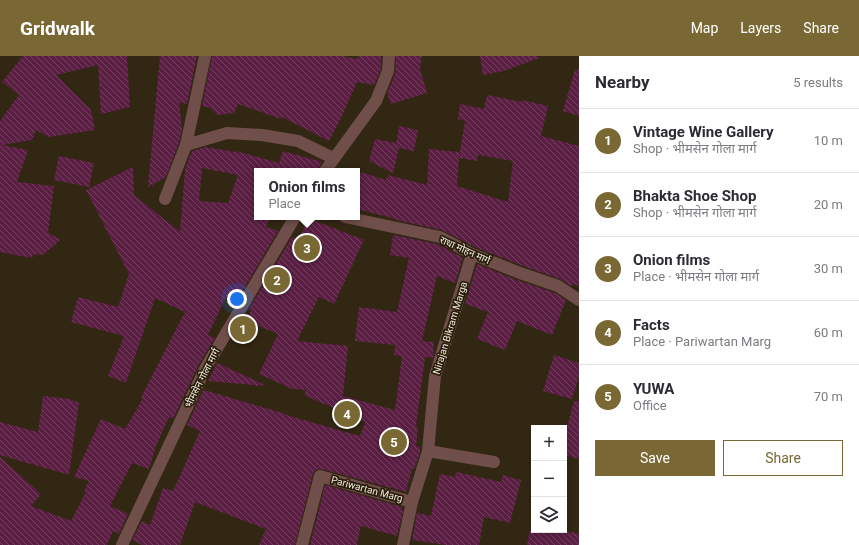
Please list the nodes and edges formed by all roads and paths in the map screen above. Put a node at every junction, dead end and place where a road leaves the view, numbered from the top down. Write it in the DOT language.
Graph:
graph roads {
  1 [pos="205,56"];
  2 [pos="389,56"];
  3 [pos="186,145"];
  4 [pos="333,158"];
  5 [pos="326,168"];
  6 [pos="165,199"];
  7 [pos="293,220"];
  8 [pos="359,220"];
  9 [pos="472,254"];
  10 [pos="579,300"];
  11 [pos="428,451"];
  12 [pos="494,462"];
  13 [pos="412,502"];
  14 [pos="122,545"];
  15 [pos="302,545"];
  16 [pos="403,545"];
  1 -- 3 [label="street"];
  2 -- 4 [label="street"];
  3 -- 4 [label="street"];
  3 -- 6 [label="street"];
  4 -- 5 [label="street"];
  7 -- 14 [label="street, भीमसेन गोला मार्ग"];
  8 -- 9 [label="street, राधा मोहन मार्ग"];
  9 -- 10 [label="street, राधा मोहन मार्ग"];
  9 -- 11 [label="street, Nirajan Bikram Marga"];
  11 -- 12 [label="street"];
  11 -- 13 [label="street, Nirajan Bikram Marga"];
  13 -- 15 [label="street, Pariwartan Marg"];
  13 -- 16 [label="street, Nirajan Bikram Marga"];
}
